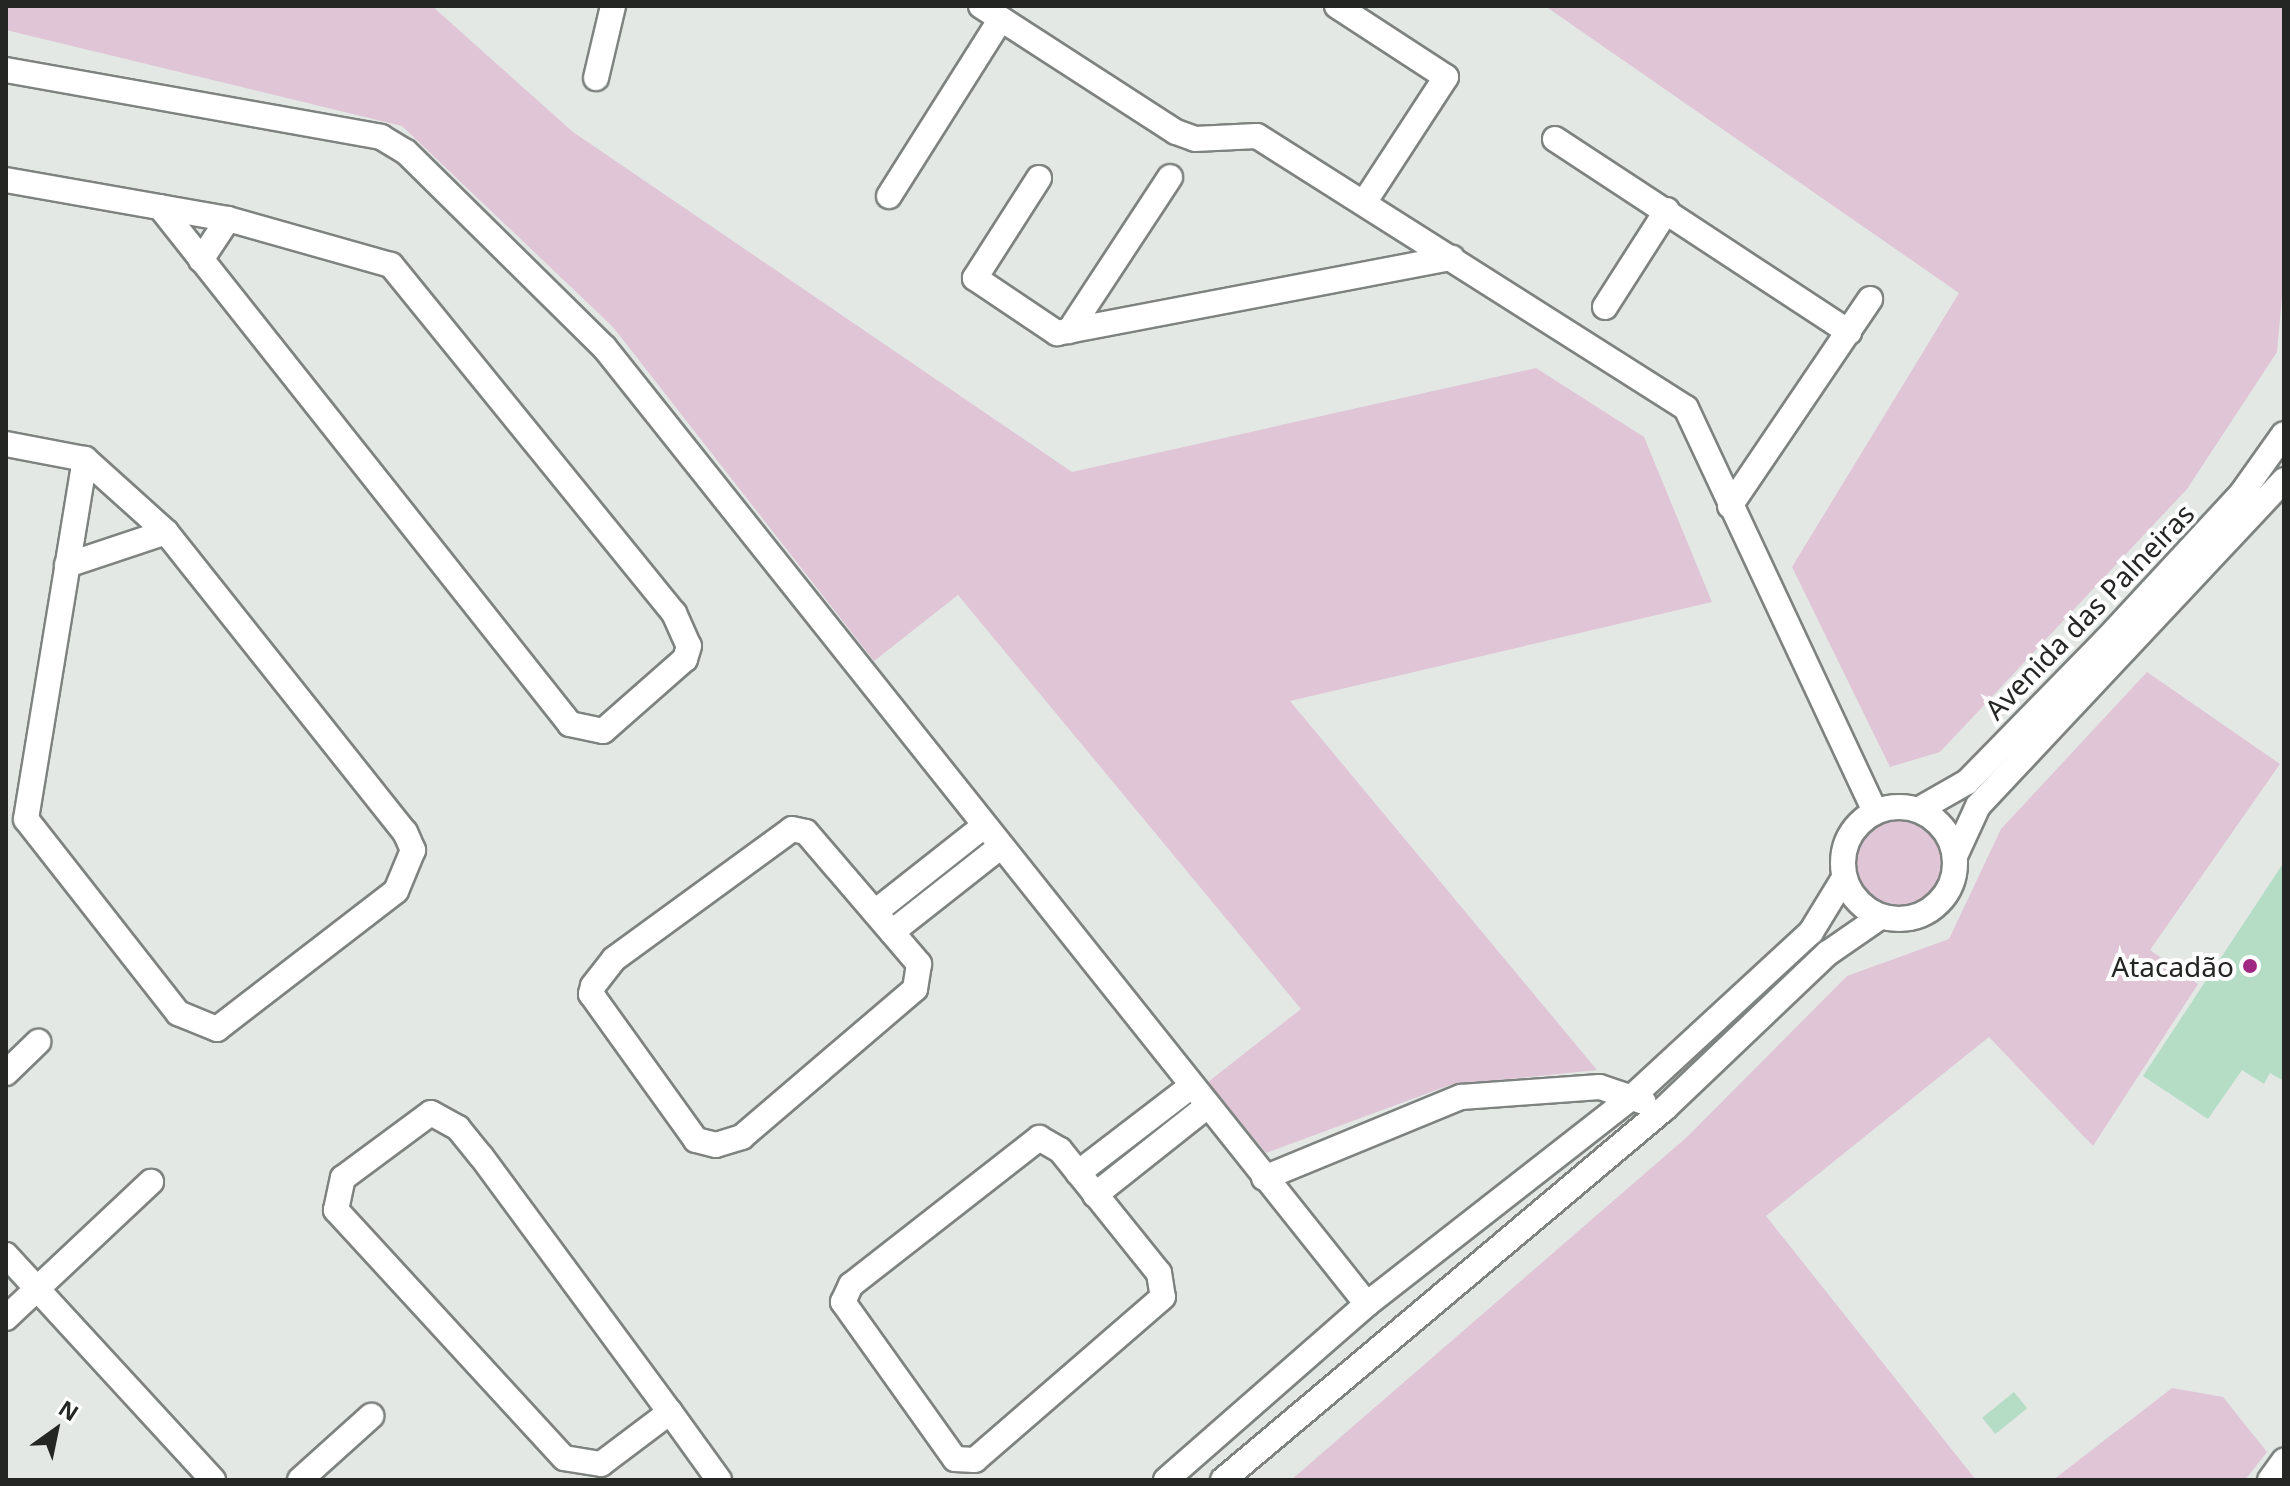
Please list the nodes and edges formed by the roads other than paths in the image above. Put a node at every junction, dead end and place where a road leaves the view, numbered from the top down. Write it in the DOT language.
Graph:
graph roads {
  1 [pos="613,6"];
  2 [pos="1337,6"];
  3 [pos="991,12"];
  4 [pos="6,70"];
  5 [pos="596,78"];
  6 [pos="1555,139"];
  7 [pos="1170,177"];
  8 [pos="1039,178"];
  9 [pos="6,180"];
  10 [pos="889,196"];
  11 [pos="1364,203"];
  12 [pos="160,207"];
  13 [pos="1667,210"];
  14 [pos="228,219"];
  15 [pos="1452,258"];
  16 [pos="201,260"];
  17 [pos="1870,299"];
  18 [pos="1605,307"];
  19 [pos="1069,331"];
  20 [pos="1849,332"];
  21 [pos="2284,434"];
  22 [pos="6,444"];
  23 [pos="85,459"];
  24 [pos="2284,480"];
  25 [pos="1730,506"];
  26 [pos="2284,509"];
  27 [pos="2256,514"];
  28 [pos="166,532"];
  29 [pos="67,565"];
  30 [pos="1918,810"];
  31 [pos="1875,811"];
  32 [pos="984,826"];
  33 [pos="1000,847"];
  34 [pos="1955,856"];
  35 [pos="1844,878"];
  36 [pos="875,912"];
  37 [pos="1880,917"];
  38 [pos="892,932"];
  39 [pos="38,1042"];
  40 [pos="6,1073"];
  41 [pos="1190,1087"];
  42 [pos="1631,1098"];
  43 [pos="1206,1107"];
  44 [pos="1665,1108"];
  45 [pos="1078,1173"];
  46 [pos="1264,1178"];
  47 [pos="151,1182"];
  48 [pos="1095,1195"];
  49 [pos="6,1255"];
  50 [pos="37,1288"];
  51 [pos="1367,1304"];
  52 [pos="6,1318"];
  53 [pos="670,1412"];
  54 [pos="371,1416"];
  55 [pos="2284,1461"];
  56 [pos="213,1480"];
  57 [pos="300,1480"];
  58 [pos="719,1480"];
  59 [pos="1166,1480"];
  60 [pos="1223,1480"];
  61 [pos="2270,1480"];
  1 -- 5 [label="street"];
  2 -- 11 [label="street"];
  3 -- 10 [label="street"];
  3 -- 11 [label="street"];
  4 -- 32 [label="street"];
  6 -- 13 [label="street"];
  7 -- 19 [label="street"];
  8 -- 19 [label="street"];
  9 -- 12 [label="street"];
  11 -- 15 [label="street"];
  12 -- 14 [label="street"];
  12 -- 16 [label="street"];
  13 -- 18 [label="street"];
  13 -- 20 [label="street"];
  14 -- 16 [label="street"];
  14 -- 16 [label="street"];
  15 -- 19 [label="street"];
  15 -- 25 [label="street"];
  17 -- 20 [label="street"];
  20 -- 25 [label="street"];
  21 -- 30 [label="street, Avenida das Palneiras"];
  22 -- 23 [label="street"];
  23 -- 28 [label="street"];
  23 -- 29 [label="street"];
  24 -- 27 [label="street, Avenida das Palneiras"];
  25 -- 31 [label="street"];
  26 -- 27 [label="street"];
  27 -- 34 [label="street, Avenida das Palneiras"];
  28 -- 29 [label="street"];
  28 -- 29 [label="street"];
  30 -- 31 [label="street"];
  30 -- 34 [label="street"];
  31 -- 35 [label="street"];
  32 -- 33 [label="street"];
  32 -- 36 [label="street"];
  33 -- 38 [label="street"];
  33 -- 41 [label="street"];
  34 -- 37 [label="street"];
  35 -- 37 [label="street"];
  35 -- 42 [label="street"];
  36 -- 38 [label="street"];
  36 -- 38 [label="street"];
  37 -- 44 [label="street"];
  39 -- 40 [label="street"];
  41 -- 43 [label="street"];
  41 -- 45 [label="street"];
  42 -- 44 [label="street"];
  42 -- 46 [label="street"];
  42 -- 51 [label="street"];
  43 -- 46 [label="street"];
  43 -- 48 [label="street"];
  44 -- 60 [label="street"];
  45 -- 48 [label="street"];
  45 -- 48 [label="street"];
  46 -- 51 [label="street"];
  47 -- 50 [label="street"];
  49 -- 50 [label="street"];
  50 -- 52 [label="street"];
  50 -- 56 [label="street"];
  51 -- 59 [label="street"];
  53 -- 53 [label="street"];
  53 -- 58 [label="street"];
  54 -- 57 [label="street"];
  55 -- 61 [label="street"];
}
